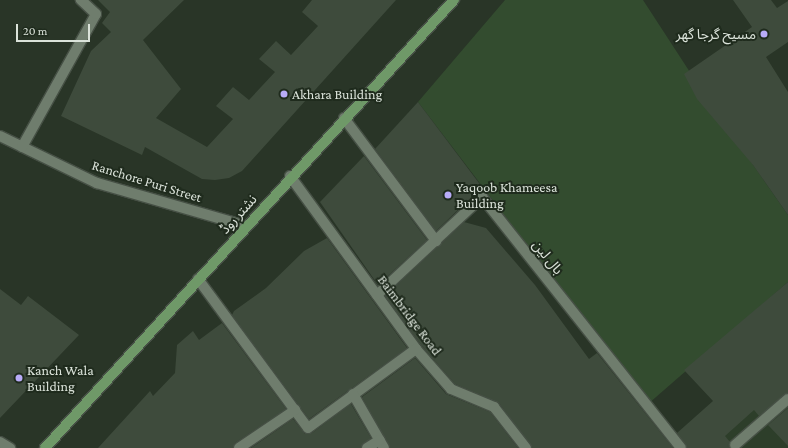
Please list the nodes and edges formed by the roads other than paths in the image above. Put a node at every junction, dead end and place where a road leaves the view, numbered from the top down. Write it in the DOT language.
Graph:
graph roads {
  1 [pos="82,0"];
  2 [pos="454,0"];
  3 [pos="344,118"];
  4 [pos="0,136"];
  5 [pos="22,147"];
  6 [pos="290,176"];
  7 [pos="246,226"];
  8 [pos="436,241"];
  9 [pos="198,279"];
  10 [pos="377,295"];
  11 [pos="416,349"];
  12 [pos="353,394"];
  13 [pos="788,399"];
  14 [pos="295,410"];
  15 [pos="0,442"];
  16 [pos="382,444"];
  17 [pos="735,445"];
  18 [pos="10,448"];
  19 [pos="44,448"];
  20 [pos="239,448"];
  21 [pos="367,448"];
  22 [pos="526,448"];
  23 [pos="681,448"];
  1 -- 5 [label="street"];
  2 -- 3 [label="main road, نشتر روڈ"];
  3 -- 6 [label="main road, نشتر روڈ"];
  3 -- 8 [label="street"];
  4 -- 5 [label="street, Ranchore Puri Street"];
  5 -- 7 [label="street, Ranchore Puri Street"];
  6 -- 7 [label="main road, نشتر روڈ"];
  6 -- 10 [label="street, Baimbridge Road"];
  7 -- 9 [label="main road, نشتر روڈ"];
  8 -- 10 [label="street, بال لین"];
  8 -- 23 [label="street, بال لین"];
  9 -- 14 [label="street"];
  9 -- 19 [label="main road, نشتر روڈ"];
  10 -- 11 [label="street, Baimbridge Road"];
  11 -- 12 [label="street"];
  11 -- 22 [label="street, Baimbridge Road"];
  12 -- 14 [label="street"];
  12 -- 16 [label="street"];
  13 -- 17 [label="street"];
  14 -- 20 [label="street"];
  15 -- 18 [label="street"];
  16 -- 21 [label="street"];
}
